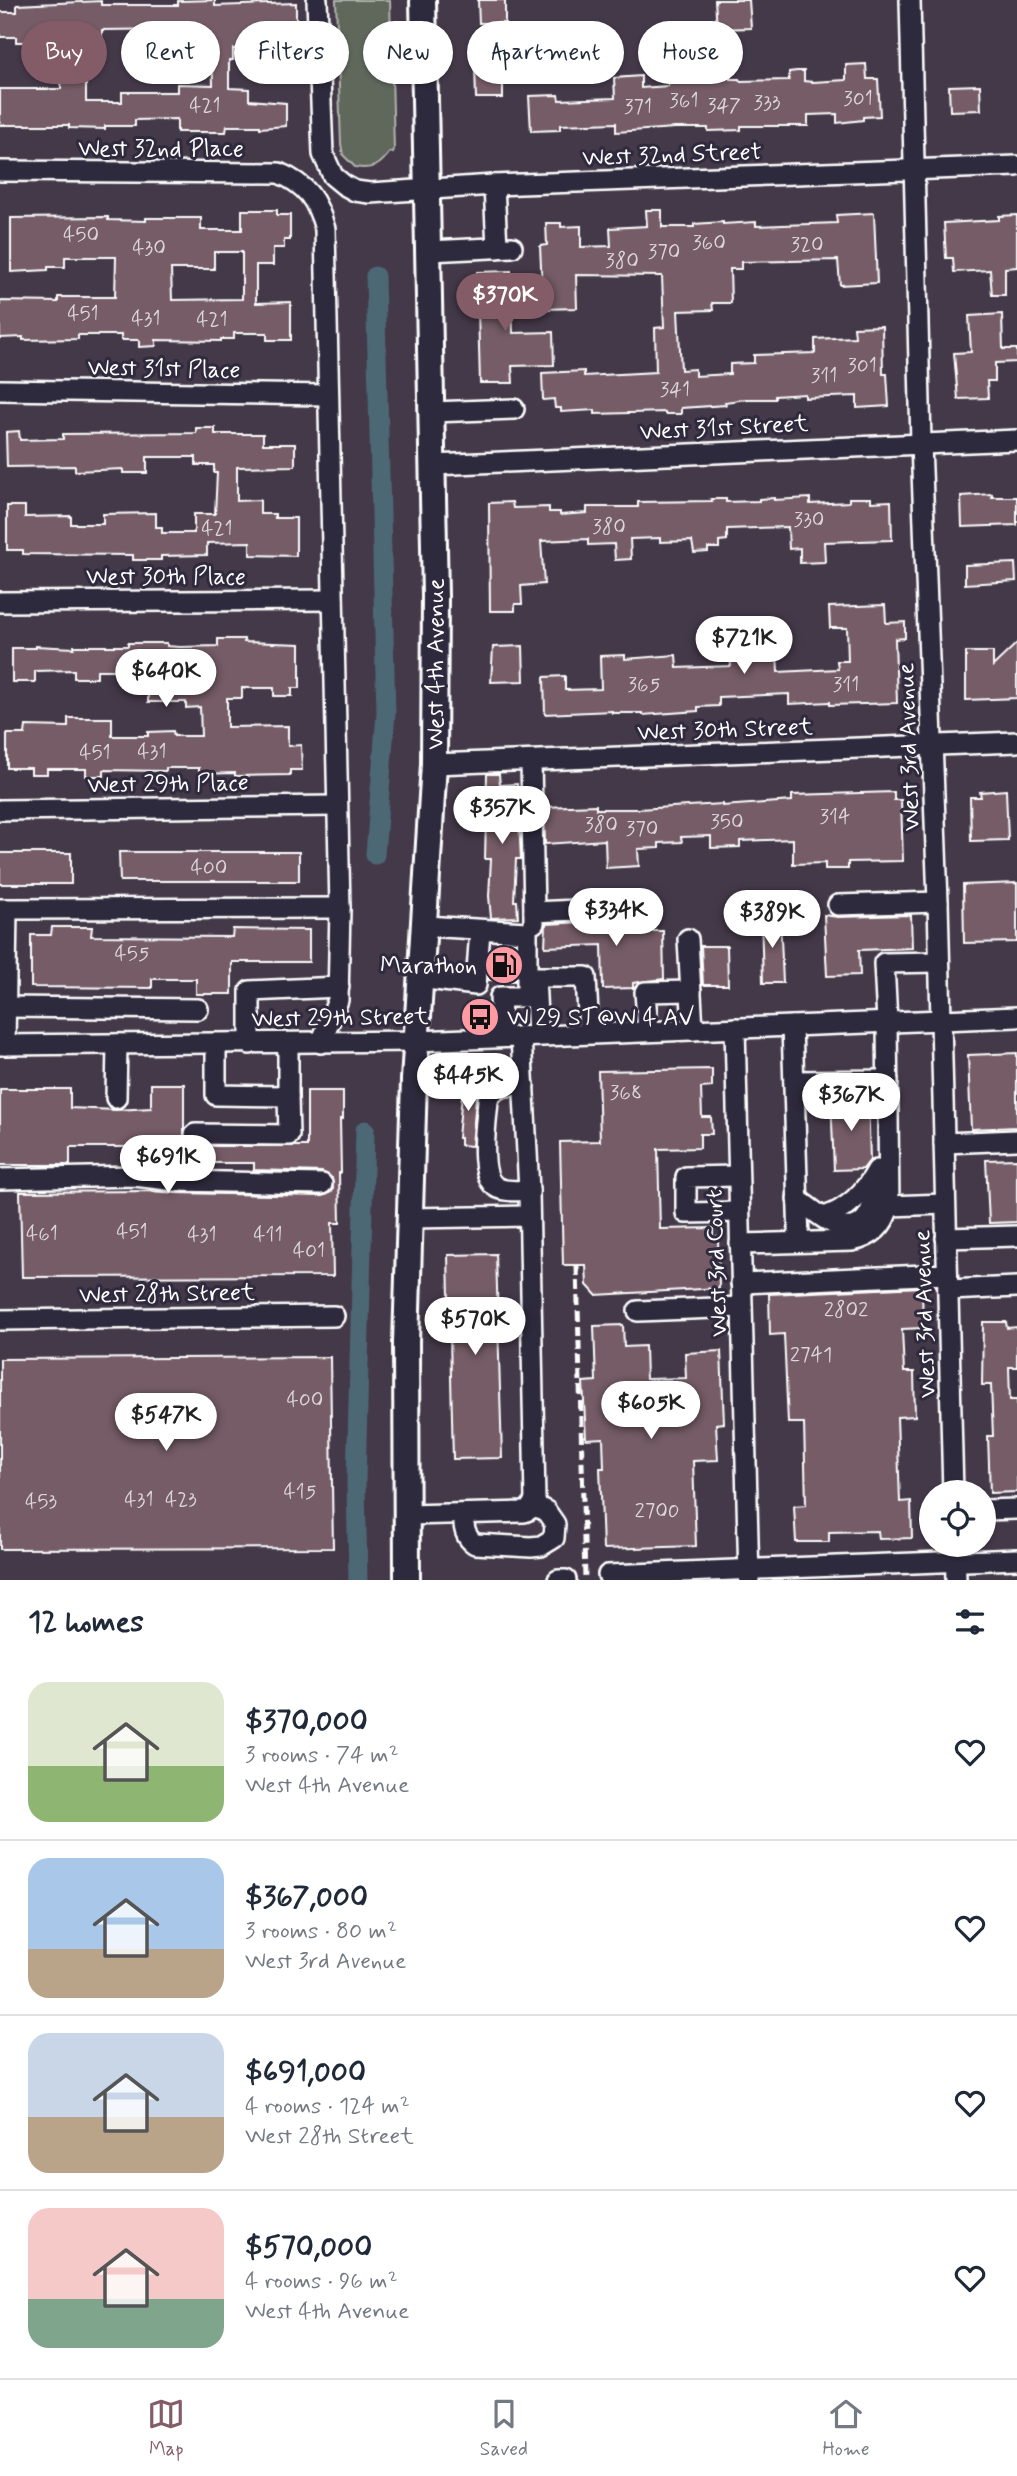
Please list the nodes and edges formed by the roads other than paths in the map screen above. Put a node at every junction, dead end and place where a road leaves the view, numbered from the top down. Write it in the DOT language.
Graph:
graph roads {
  1 [pos="317,0"];
  2 [pos="423,0"];
  3 [pos="910,0"];
  4 [pos="1017,166"];
  5 [pos="914,170"];
  6 [pos="0,171"];
  7 [pos="494,185"];
  8 [pos="428,190"];
  9 [pos="429,251"];
  10 [pos="0,390"];
  11 [pos="327,395"];
  12 [pos="514,409"];
  13 [pos="432,412"];
  14 [pos="1017,440"];
  15 [pos="921,443"];
  16 [pos="433,465"];
  17 [pos="333,600"];
  18 [pos="0,602"];
  19 [pos="1017,742"];
  20 [pos="933,745"];
  21 [pos="531,761"];
  22 [pos="434,764"];
  23 [pos="337,806"];
  24 [pos="0,810"];
  25 [pos="938,902"];
  26 [pos="838,905"];
  27 [pos="340,908"];
  28 [pos="620,908"];
  29 [pos="4,909"];
  30 [pos="534,912"];
  31 [pos="425,926"];
  32 [pos="480,930"];
  33 [pos="688,939"];
  34 [pos="939,962"];
  35 [pos="535,977"];
  36 [pos="419,978"];
  37 [pos="476,985"];
  38 [pos="340,987"];
  39 [pos="500,989"];
  40 [pos="691,991"];
  41 [pos="6,1007"];
  42 [pos="198,1009"];
  43 [pos="1017,1017"];
  44 [pos="940,1020"];
  45 [pos="887,1022"];
  46 [pos="792,1026"];
  47 [pos="735,1028"];
  48 [pos="693,1030"];
  49 [pos="648,1031"];
  50 [pos="589,1033"];
  51 [pos="520,1036"];
  52 [pos="416,1041"];
  53 [pos="321,1043"];
  54 [pos="117,1044"];
  55 [pos="216,1044"];
  56 [pos="250,1044"];
  57 [pos="288,1044"];
  58 [pos="3,1045"];
  59 [pos="888,1080"];
  60 [pos="794,1082"];
  61 [pos="524,1085"];
  62 [pos="288,1096"];
  63 [pos="116,1098"];
  64 [pos="195,1135"];
  65 [pos="1017,1140"];
  66 [pos="944,1143"];
  67 [pos="738,1176"];
  68 [pos="0,1179"];
  69 [pos="322,1184"];
  70 [pos="529,1191"];
  71 [pos="797,1199"];
  72 [pos="945,1204"];
  73 [pos="889,1206"];
  74 [pos="740,1212"];
  75 [pos="529,1216"];
  76 [pos="410,1218"];
  77 [pos="1017,1236"];
  78 [pos="946,1238"];
  79 [pos="799,1241"];
  80 [pos="740,1244"];
  81 [pos="947,1282"];
  82 [pos="741,1283"];
  83 [pos="1017,1287"];
  84 [pos="742,1307"];
  85 [pos="638,1311"];
  86 [pos="334,1316"];
  87 [pos="0,1320"];
  88 [pos="953,1480"];
  89 [pos="533,1505"];
  90 [pos="1017,1509"];
  91 [pos="996,1510"];
  92 [pos="463,1515"];
  93 [pos="407,1516"];
  94 [pos="1017,1559"];
  95 [pos="955,1562"];
  96 [pos="608,1575"];
  97 [pos="749,1575"];
  98 [pos="407,1580"];
  99 [pos="558,1580"];
  100 [pos="566,1580"];
  1 -- 8 [label="street, West 32nd Street"];
  2 -- 8 [label="main road, West 4th Avenue"];
  3 -- 5 [label="street, West 3rd Avenue"];
  4 -- 5 [label="street, West 32nd Street"];
  5 -- 7 [label="street, West 32nd Street"];
  5 -- 15 [label="street, West 3rd Avenue"];
  6 -- 11 [label="street, West 32nd Place"];
  7 -- 8 [label="street, West 32nd Street"];
  7 -- 9 [label="street"];
  8 -- 9 [label="main road, West 4th Avenue"];
  9 -- 13 [label="main road, West 4th Avenue"];
  10 -- 11 [label="street, West 31st Place"];
  11 -- 17 [label="street"];
  12 -- 13 [label="street"];
  13 -- 16 [label="main road, West 4th Avenue"];
  14 -- 15 [label="street, West 31st Street"];
  15 -- 16 [label="street, West 31st Street"];
  15 -- 20 [label="street, West 3rd Avenue"];
  16 -- 22 [label="main road, West 4th Avenue"];
  17 -- 18 [label="street, West 30th Place"];
  17 -- 23 [label="street"];
  19 -- 20 [label="street, West 30th Street"];
  20 -- 21 [label="street, West 30th Street"];
  20 -- 25 [label="street, West 3rd Avenue"];
  21 -- 22 [label="street, West 30th Street"];
  21 -- 30 [label="street"];
  22 -- 31 [label="main road, West 4th Avenue"];
  23 -- 24 [label="street, West 29th Place"];
  23 -- 27 [label="street"];
  25 -- 26 [label="street"];
  25 -- 34 [label="street, West 3rd Avenue"];
  27 -- 29 [label="street"];
  27 -- 38 [label="street"];
  28 -- 30 [label="street"];
  29 -- 41 [label="street"];
  30 -- 35 [label="street"];
  31 -- 32 [label="street"];
  31 -- 36 [label="main road, West 4th Avenue"];
  32 -- 37 [label="street"];
  32 -- 39 [label="street"];
  33 -- 40 [label="street"];
  34 -- 44 [label="street, West 3rd Avenue"];
  34 -- 45 [label="street"];
  35 -- 50 [label="street"];
  35 -- 51 [label="street"];
  36 -- 37 [label="street"];
  36 -- 52 [label="main road, West 4th Avenue"];
  37 -- 39 [label="street"];
  38 -- 53 [label="street"];
  38 -- 56 [label="street"];
  39 -- 51 [label="street"];
  40 -- 48 [label="street"];
  40 -- 49 [label="street"];
  41 -- 42 [label="street"];
  41 -- 58 [label="street"];
  43 -- 44 [label="street, West 29th Street"];
  44 -- 45 [label="street, West 29th Street"];
  44 -- 66 [label="street, West 3rd Avenue"];
  45 -- 46 [label="street, West 29th Street"];
  45 -- 59 [label="street"];
  46 -- 47 [label="street, West 29th Street"];
  46 -- 60 [label="street"];
  47 -- 48 [label="street, West 29th Street"];
  47 -- 67 [label="street, West 3rd Court"];
  48 -- 49 [label="street, West 29th Street"];
  49 -- 50 [label="street, West 29th Street"];
  50 -- 51 [label="street, West 29th Street"];
  51 -- 52 [label="street, West 29th Street"];
  51 -- 61 [label="street"];
  52 -- 53 [label="street, West 29th Street"];
  52 -- 76 [label="main road, West 4th Avenue"];
  53 -- 57 [label="street, West 29th Street"];
  54 -- 55 [label="street, West 29th Street"];
  54 -- 58 [label="street, West 29th Street"];
  54 -- 63 [label="street"];
  55 -- 56 [label="street, West 29th Street"];
  55 -- 62 [label="street"];
  56 -- 57 [label="street, West 29th Street"];
  57 -- 62 [label="street"];
  59 -- 60 [label="street"];
  59 -- 71 [label="street"];
  59 -- 73 [label="street"];
  60 -- 71 [label="street"];
  61 -- 70 [label="street"];
  61 -- 70 [label="street"];
  62 -- 64 [label="street"];
  65 -- 66 [label="street"];
  66 -- 72 [label="street, West 3rd Avenue"];
  67 -- 74 [label="street, West 3rd Court"];
  67 -- 74 [label="street"];
  68 -- 69 [label="street"];
  70 -- 75 [label="street"];
  71 -- 79 [label="street"];
  72 -- 73 [label="street"];
  72 -- 78 [label="street, West 3rd Avenue"];
  73 -- 79 [label="street"];
  74 -- 80 [label="street, West 3rd Court"];
  75 -- 76 [label="street"];
  75 -- 89 [label="street"];
  76 -- 93 [label="main road, West 4th Avenue"];
  77 -- 78 [label="street"];
  78 -- 81 [label="street, West 3rd Avenue"];
  79 -- 80 [label="street"];
  80 -- 82 [label="street, West 3rd Court"];
  81 -- 82 [label="street"];
  81 -- 83 [label="street"];
  81 -- 88 [label="street, West 3rd Avenue"];
  82 -- 84 [label="street, West 3rd Court"];
  84 -- 85 [label="street"];
  84 -- 97 [label="street, West 3rd Court"];
  86 -- 87 [label="street, West 28th Street"];
  89 -- 92 [label="street"];
  89 -- 92 [label="street"];
  90 -- 91 [label="street"];
  92 -- 93 [label="street"];
  93 -- 98 [label="main road, West 4th Avenue"];
  94 -- 95 [label="street"];
  95 -- 97 [label="street"];
  96 -- 97 [label="street"];
  99 -- 100 [label="street"];
}
